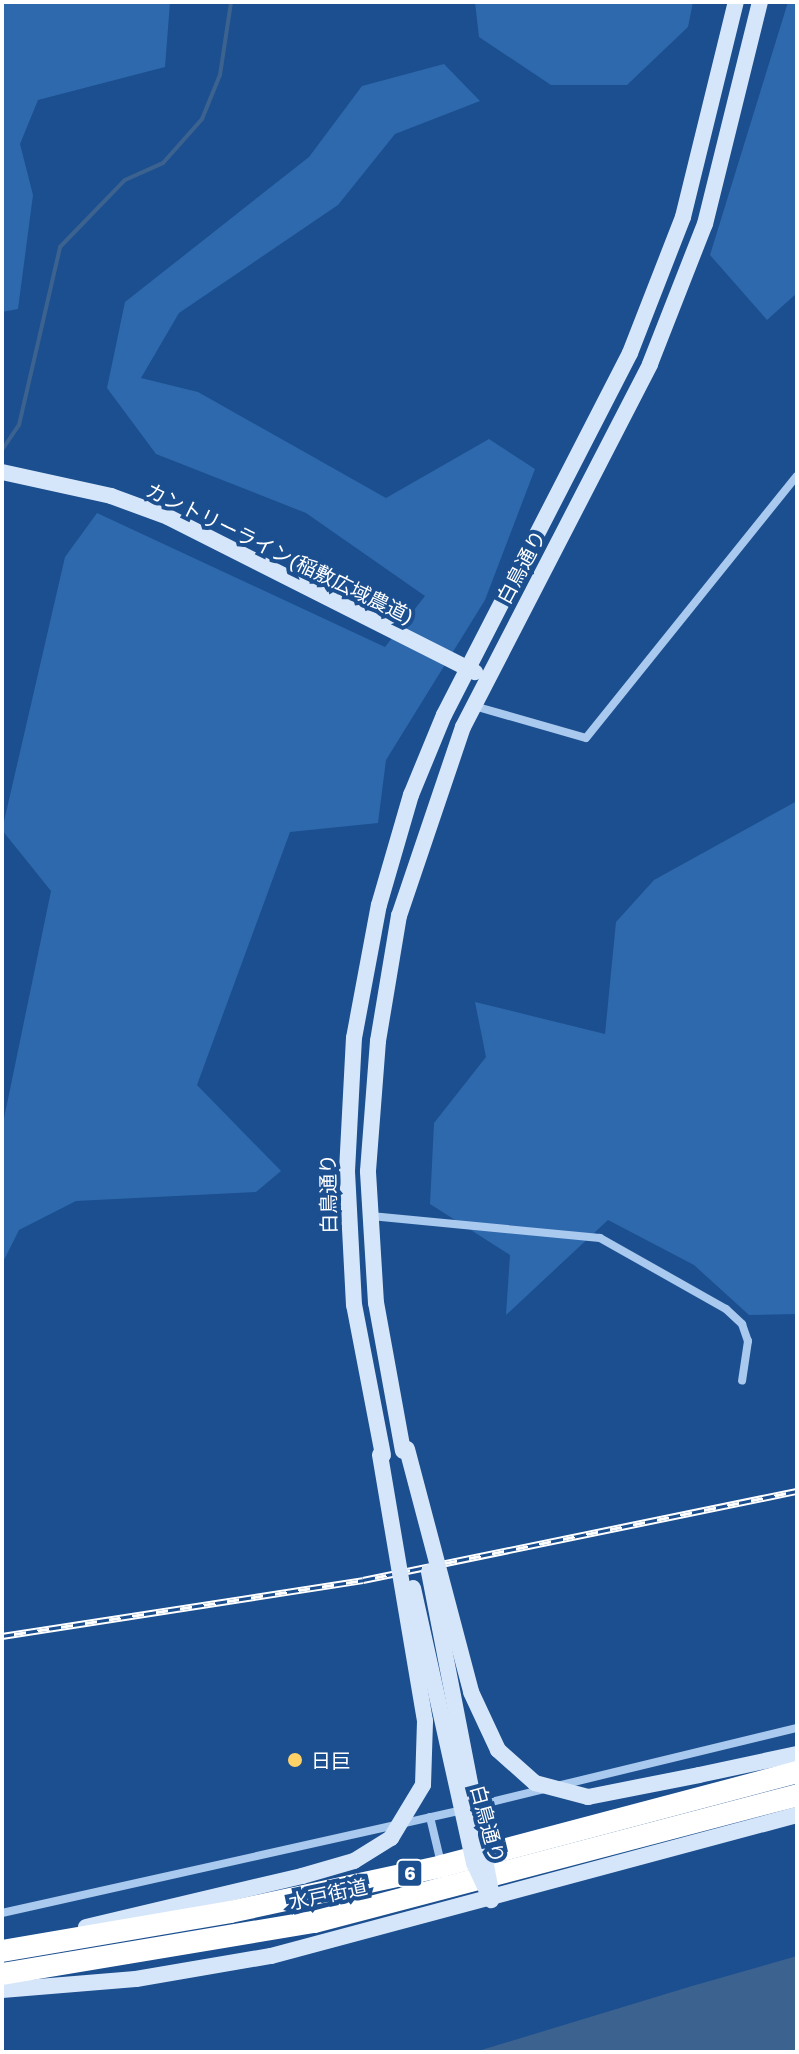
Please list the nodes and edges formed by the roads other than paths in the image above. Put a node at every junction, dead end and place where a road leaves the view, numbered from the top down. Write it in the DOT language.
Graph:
graph roads {
  1 [pos="736,2"];
  2 [pos="760,2"];
  3 [pos="2,472"];
  4 [pos="797,476"];
  5 [pos="467,668"];
  6 [pos="488,678"];
  7 [pos="474,706"];
  8 [pos="371,1216"];
  9 [pos="742,1381"];
  10 [pos="405,1450"];
  11 [pos="382,1455"];
  12 [pos="797,1728"];
  13 [pos="797,1754"];
  14 [pos="797,1772"];
  15 [pos="797,1795"];
  16 [pos="797,1815"];
  17 [pos="430,1817"];
  18 [pos="442,1866"];
  19 [pos="448,1890"];
  20 [pos="491,1900"];
  21 [pos="2,1913"];
  22 [pos="9,1950"];
  23 [pos="2,1974"];
  24 [pos="2,1990"];
  1 -- 5 [label="main road, 白鳥通り"];
  2 -- 6 [label="main road, 白鳥通り"];
  3 -- 5 [label="main road, カントリーライン(稲敷広域農道)"];
  4 -- 7 [label="street"];
  5 -- 6 [label="main road, カントリーライン(稲敷広域農道)"];
  5 -- 11 [label="main road, 白鳥通り"];
  6 -- 7 [label="main road, 白鳥通り"];
  7 -- 8 [label="main road, 白鳥通り"];
  8 -- 9 [label="street"];
  8 -- 10 [label="main road, 白鳥通り"];
  10 -- 13 [label="main road, bridge"];
  10 -- 20 [label="main road, 白鳥通り, bridge"];
  11 -- 20 [label="main road, 白鳥通り, bridge"];
  11 -- 22 [label="main road, bridge"];
  12 -- 17 [label="street"];
  14 -- 18 [label="highway, 水戸街道 / 6"];
  15 -- 19 [label="highway, 水戸街道 / 6"];
  16 -- 20 [label="main road"];
  17 -- 18 [label="street"];
  17 -- 21 [label="street"];
  18 -- 19 [label="street"];
  18 -- 22 [label="highway, 水戸街道 / 6"];
  19 -- 23 [label="highway, 水戸街道 / 6"];
  20 -- 24 [label="main road"];
}
